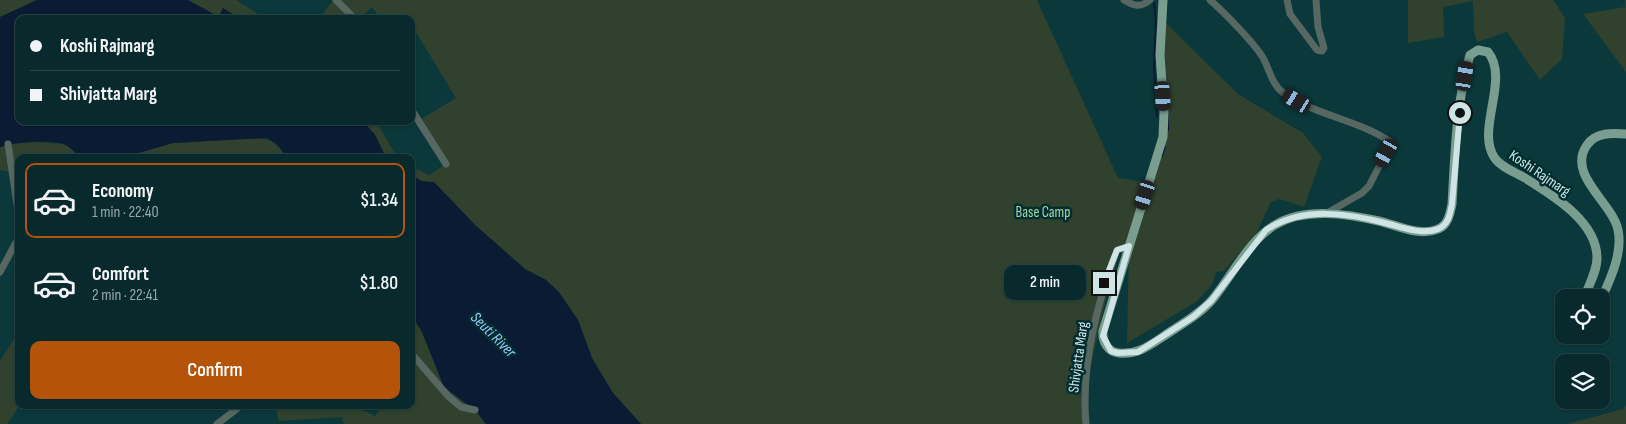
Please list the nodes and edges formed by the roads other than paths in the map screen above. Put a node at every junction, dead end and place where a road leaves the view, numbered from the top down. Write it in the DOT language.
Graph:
graph roads {
  1 [pos="336,0"];
  2 [pos="1124,0"];
  3 [pos="1150,0"];
  4 [pos="1163,0"];
  5 [pos="1210,0"];
  6 [pos="1287,0"];
  7 [pos="1316,0"];
  8 [pos="351,15"];
  9 [pos="415,115"];
  10 [pos="1626,134"];
  11 [pos="8,144"];
  12 [pos="446,164"];
  13 [pos="15,191"];
  14 [pos="1327,214"];
  15 [pos="15,244"];
  16 [pos="1129,246"];
  17 [pos="0,272"];
  18 [pos="1587,289"];
  19 [pos="1605,289"];
  20 [pos="415,358"];
  21 [pos="237,409"];
  22 [pos="475,410"];
  23 [pos="217,424"];
  24 [pos="1086,424"];
  1 -- 8 [label="street"];
  2 -- 3 [label="street"];
  4 -- 16 [label="main road, Koshi Rajmarg"];
  5 -- 14 [label="street"];
  6 -- 7 [label="street"];
  9 -- 12 [label="street"];
  10 -- 19 [label="main road, Koshi Rajmarg"];
  11 -- 13 [label="street"];
  14 -- 16 [label="main road, Koshi Rajmarg"];
  14 -- 18 [label="main road, Koshi Rajmarg"];
  15 -- 17 [label="street"];
  16 -- 24 [label="street, Shivjatta Marg"];
  20 -- 22 [label="street"];
  21 -- 23 [label="street"];
}
